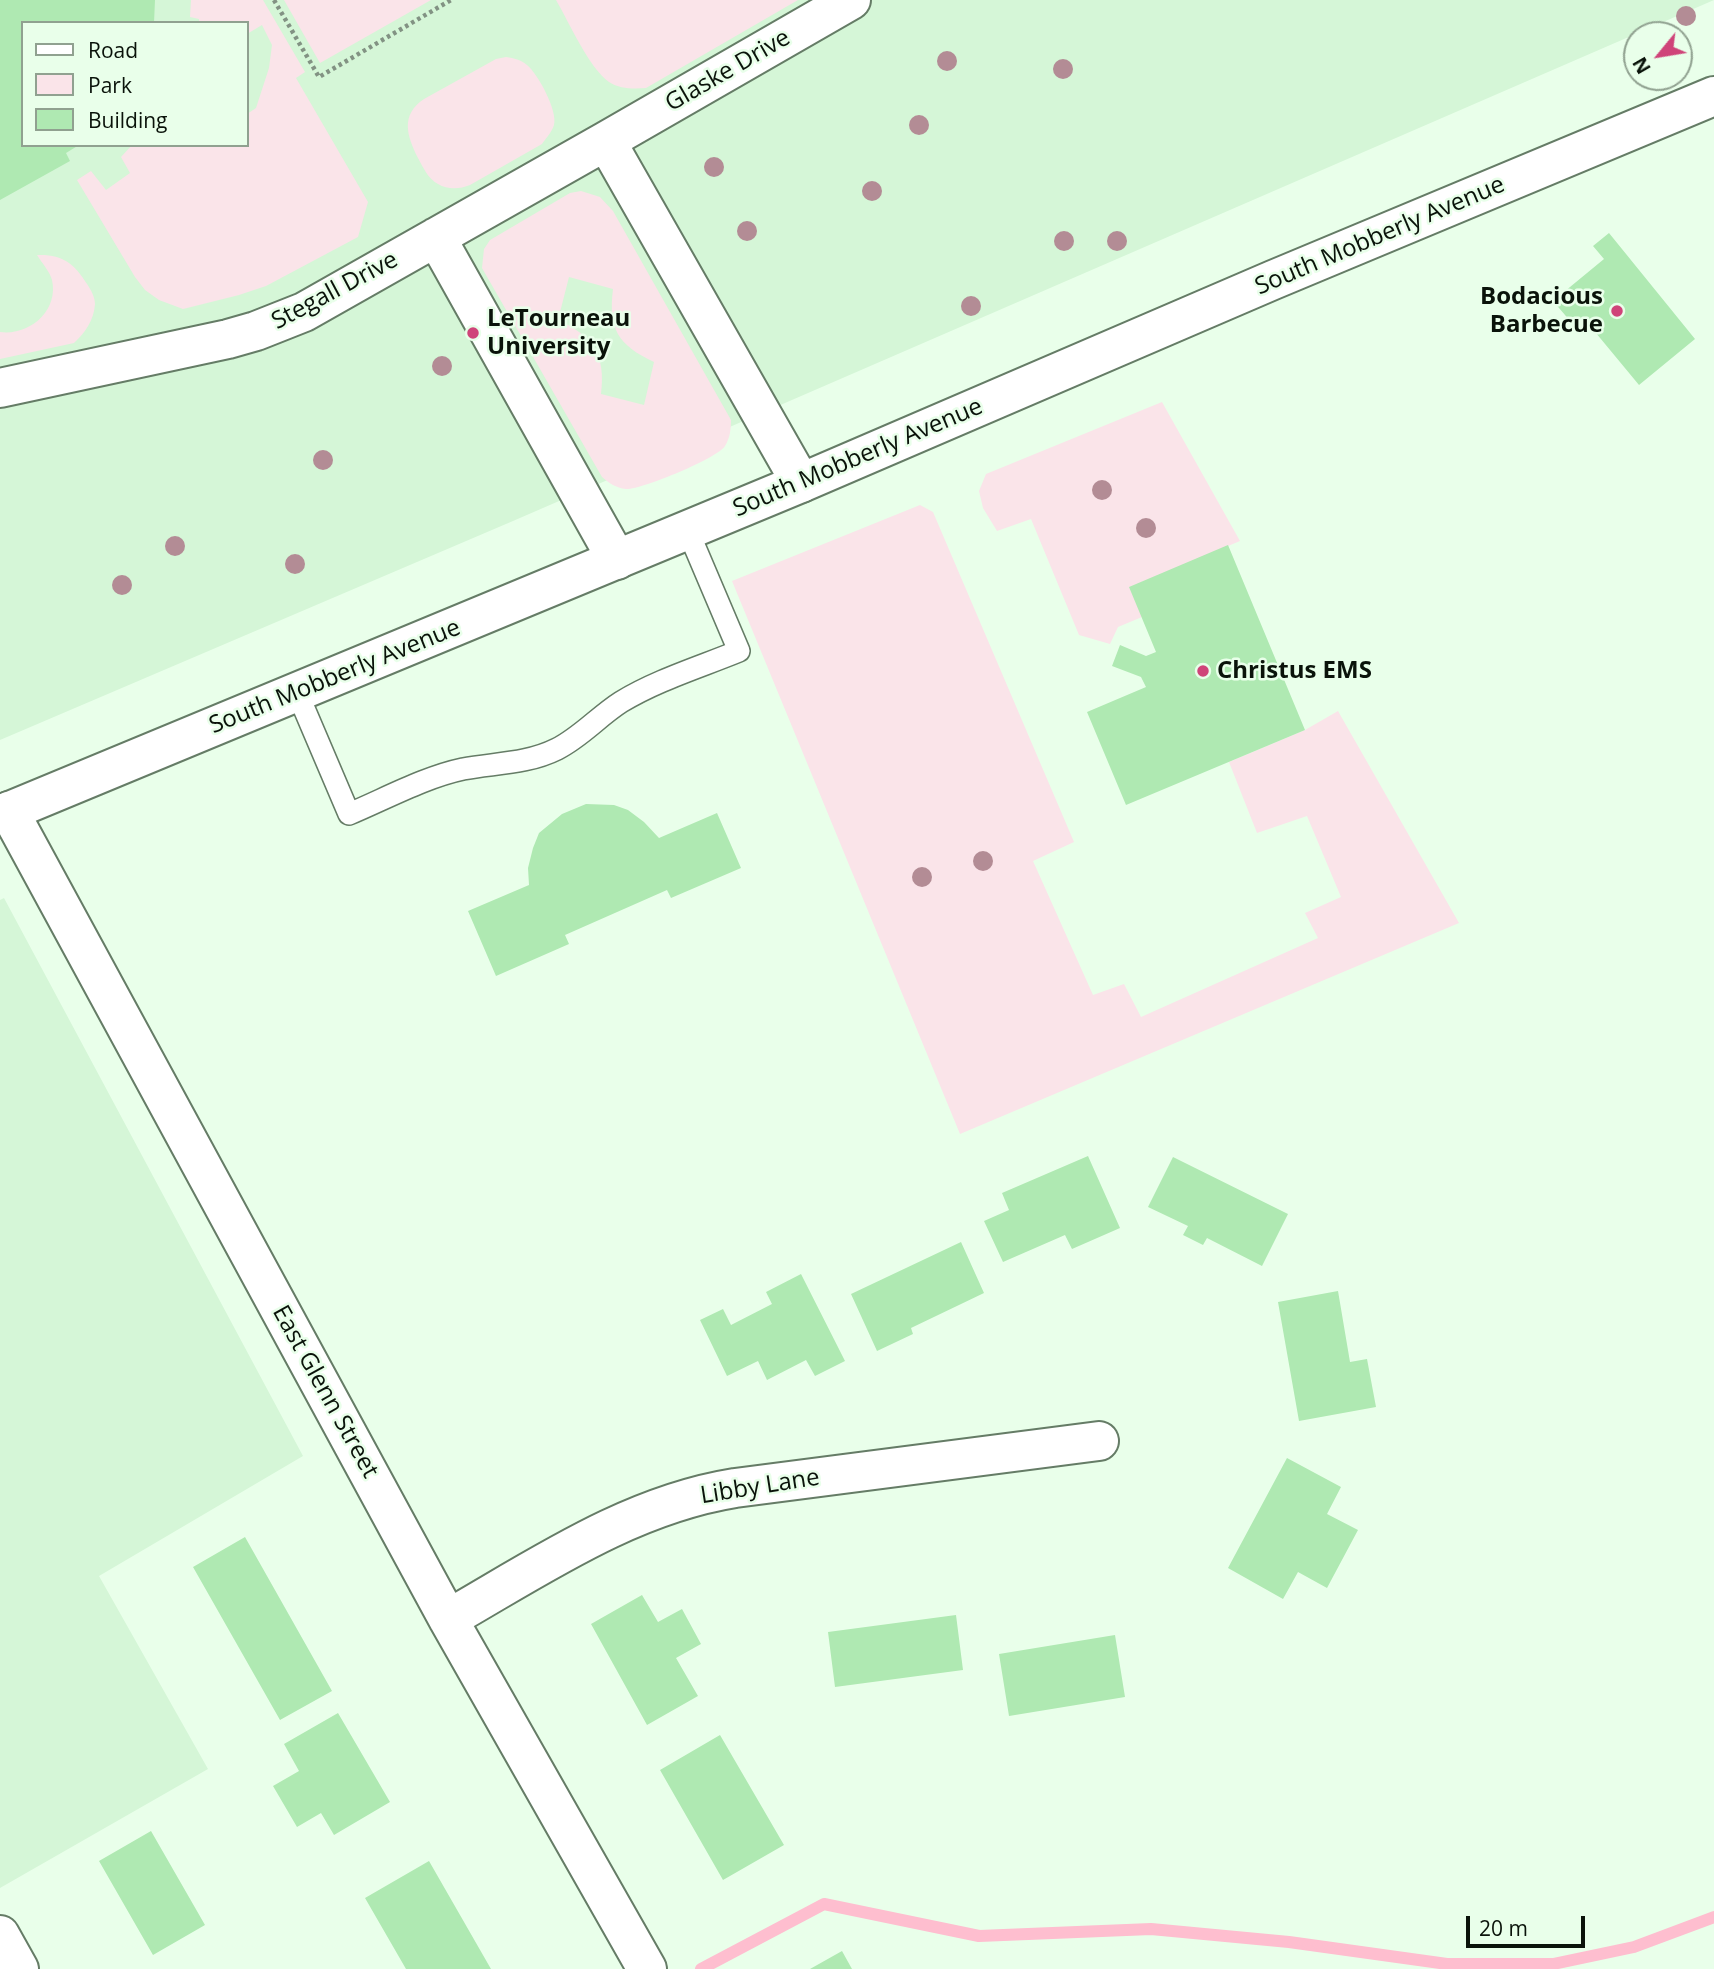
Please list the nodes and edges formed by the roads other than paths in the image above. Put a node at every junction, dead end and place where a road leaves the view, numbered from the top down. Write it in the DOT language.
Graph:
graph roads {
  1 [pos="850,0"];
  2 [pos="1714,96"];
  3 [pos="606,141"];
  4 [pos="436,237"];
  5 [pos="0,388"];
  6 [pos="801,483"];
  7 [pos="688,531"];
  8 [pos="617,560"];
  9 [pos="297,692"];
  10 [pos="5,813"];
  11 [pos="1099,1441"];
  12 [pos="448,1619"];
  13 [pos="0,1935"];
  14 [pos="19,1969"];
  15 [pos="647,1969"];
  1 -- 3 [label="street, Glaske Drive"];
  2 -- 6 [label="street, South Mobberly Avenue"];
  3 -- 4 [label="street, Stegall Drive"];
  3 -- 6 [label="street"];
  4 -- 5 [label="street, Stegall Drive"];
  4 -- 8 [label="street"];
  6 -- 7 [label="street, South Mobberly Avenue"];
  7 -- 8 [label="street, South Mobberly Avenue"];
  7 -- 9 [label="lane"];
  8 -- 9 [label="street, South Mobberly Avenue"];
  9 -- 10 [label="street, South Mobberly Avenue"];
  10 -- 12 [label="street, East Glenn Street"];
  11 -- 12 [label="street, Libby Lane"];
  12 -- 15 [label="street, East Glenn Street"];
  13 -- 14 [label="street"];
}
